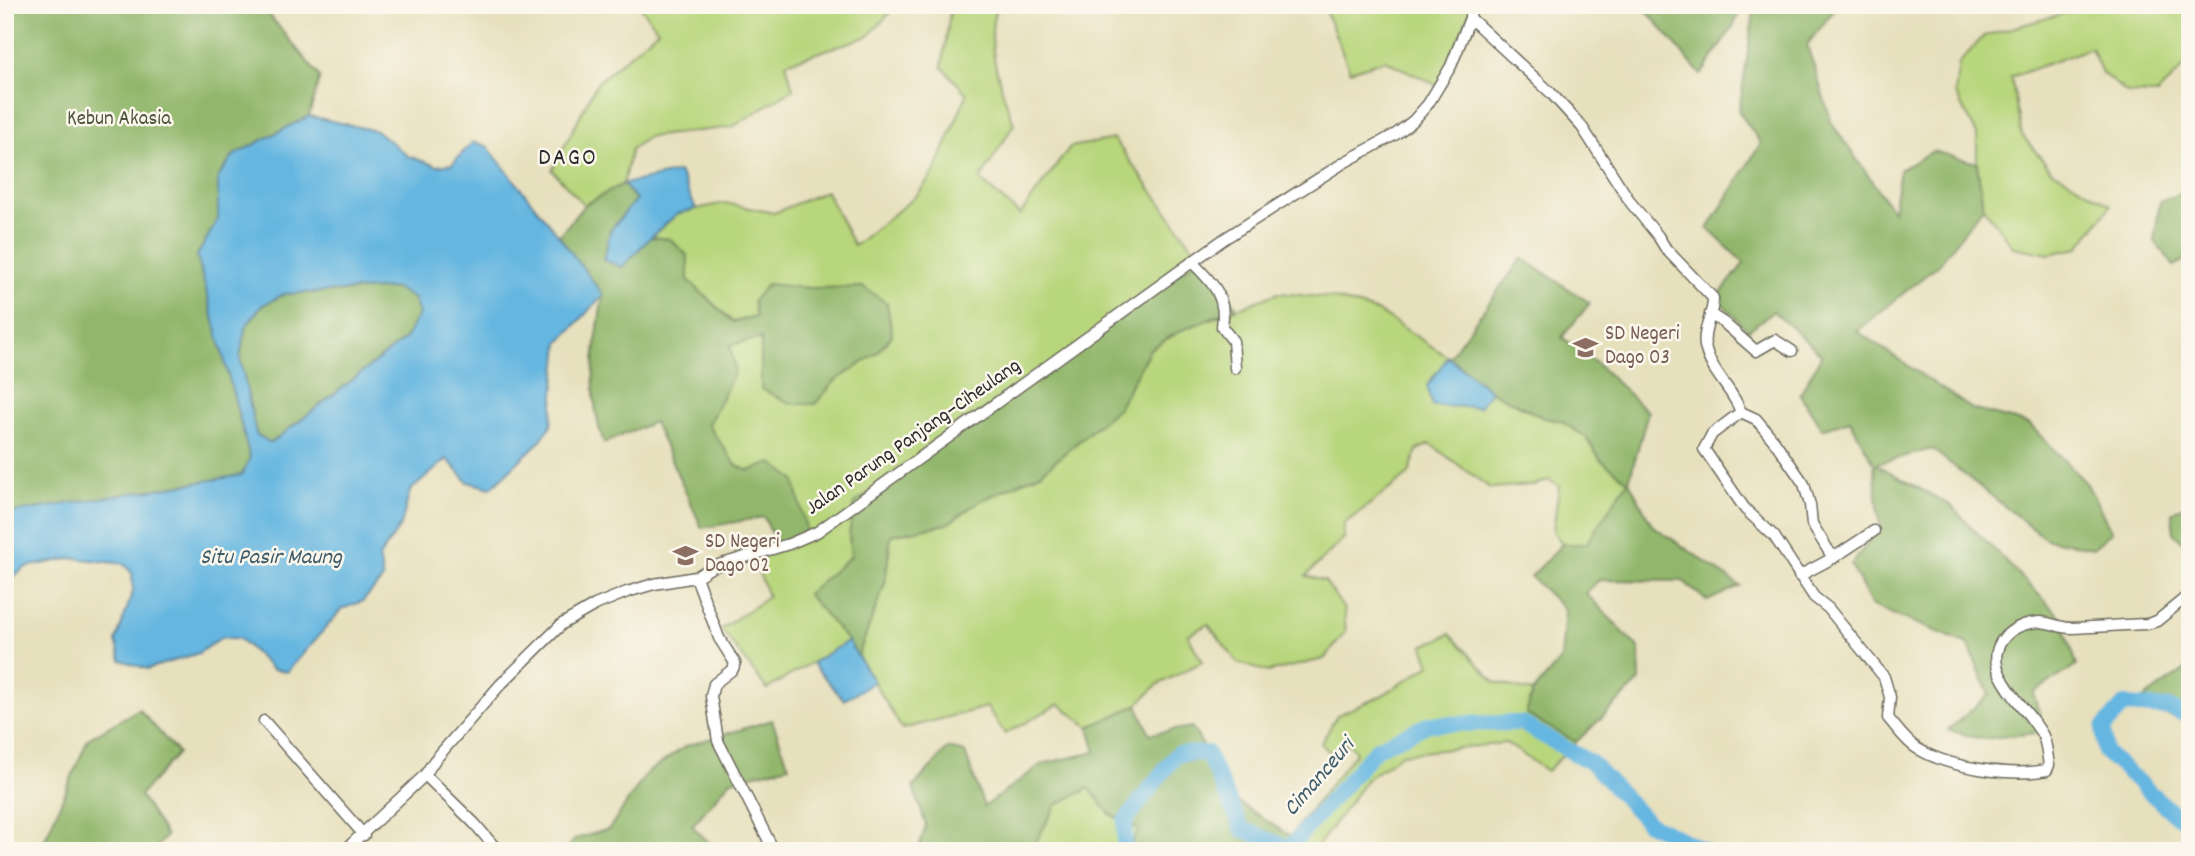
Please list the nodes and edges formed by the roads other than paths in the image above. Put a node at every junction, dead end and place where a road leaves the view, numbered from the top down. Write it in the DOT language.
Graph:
graph roads {
  1 [pos="1471,5"];
  2 [pos="1470,18"];
  3 [pos="1193,263"];
  4 [pos="1710,314"];
  5 [pos="1792,351"];
  6 [pos="1235,368"];
  7 [pos="1741,412"];
  8 [pos="1874,531"];
  9 [pos="1833,558"];
  10 [pos="1799,576"];
  11 [pos="696,577"];
  12 [pos="2190,594"];
  13 [pos="264,721"];
  14 [pos="425,775"];
  15 [pos="364,835"];
  16 [pos="344,851"];
  17 [pos="498,851"];
  18 [pos="774,851"];
  1 -- 2 [label="street, Jalan Parung Panjang–Ciheulang"];
  2 -- 3 [label="street, Jalan Parung Panjang–Ciheulang"];
  2 -- 4 [label="street"];
  3 -- 6 [label="street"];
  3 -- 11 [label="street, Jalan Parung Panjang–Ciheulang"];
  4 -- 5 [label="street"];
  4 -- 7 [label="street"];
  7 -- 9 [label="street"];
  7 -- 10 [label="street"];
  8 -- 9 [label="street"];
  9 -- 10 [label="street"];
  10 -- 12 [label="street"];
  11 -- 14 [label="street, Jalan Parung Panjang–Ciheulang"];
  11 -- 18 [label="street"];
  13 -- 15 [label="street"];
  14 -- 15 [label="street, Jalan Parung Panjang–Ciheulang"];
  14 -- 17 [label="street"];
  15 -- 16 [label="street, Jalan Parung Panjang–Ciheulang"];
}
